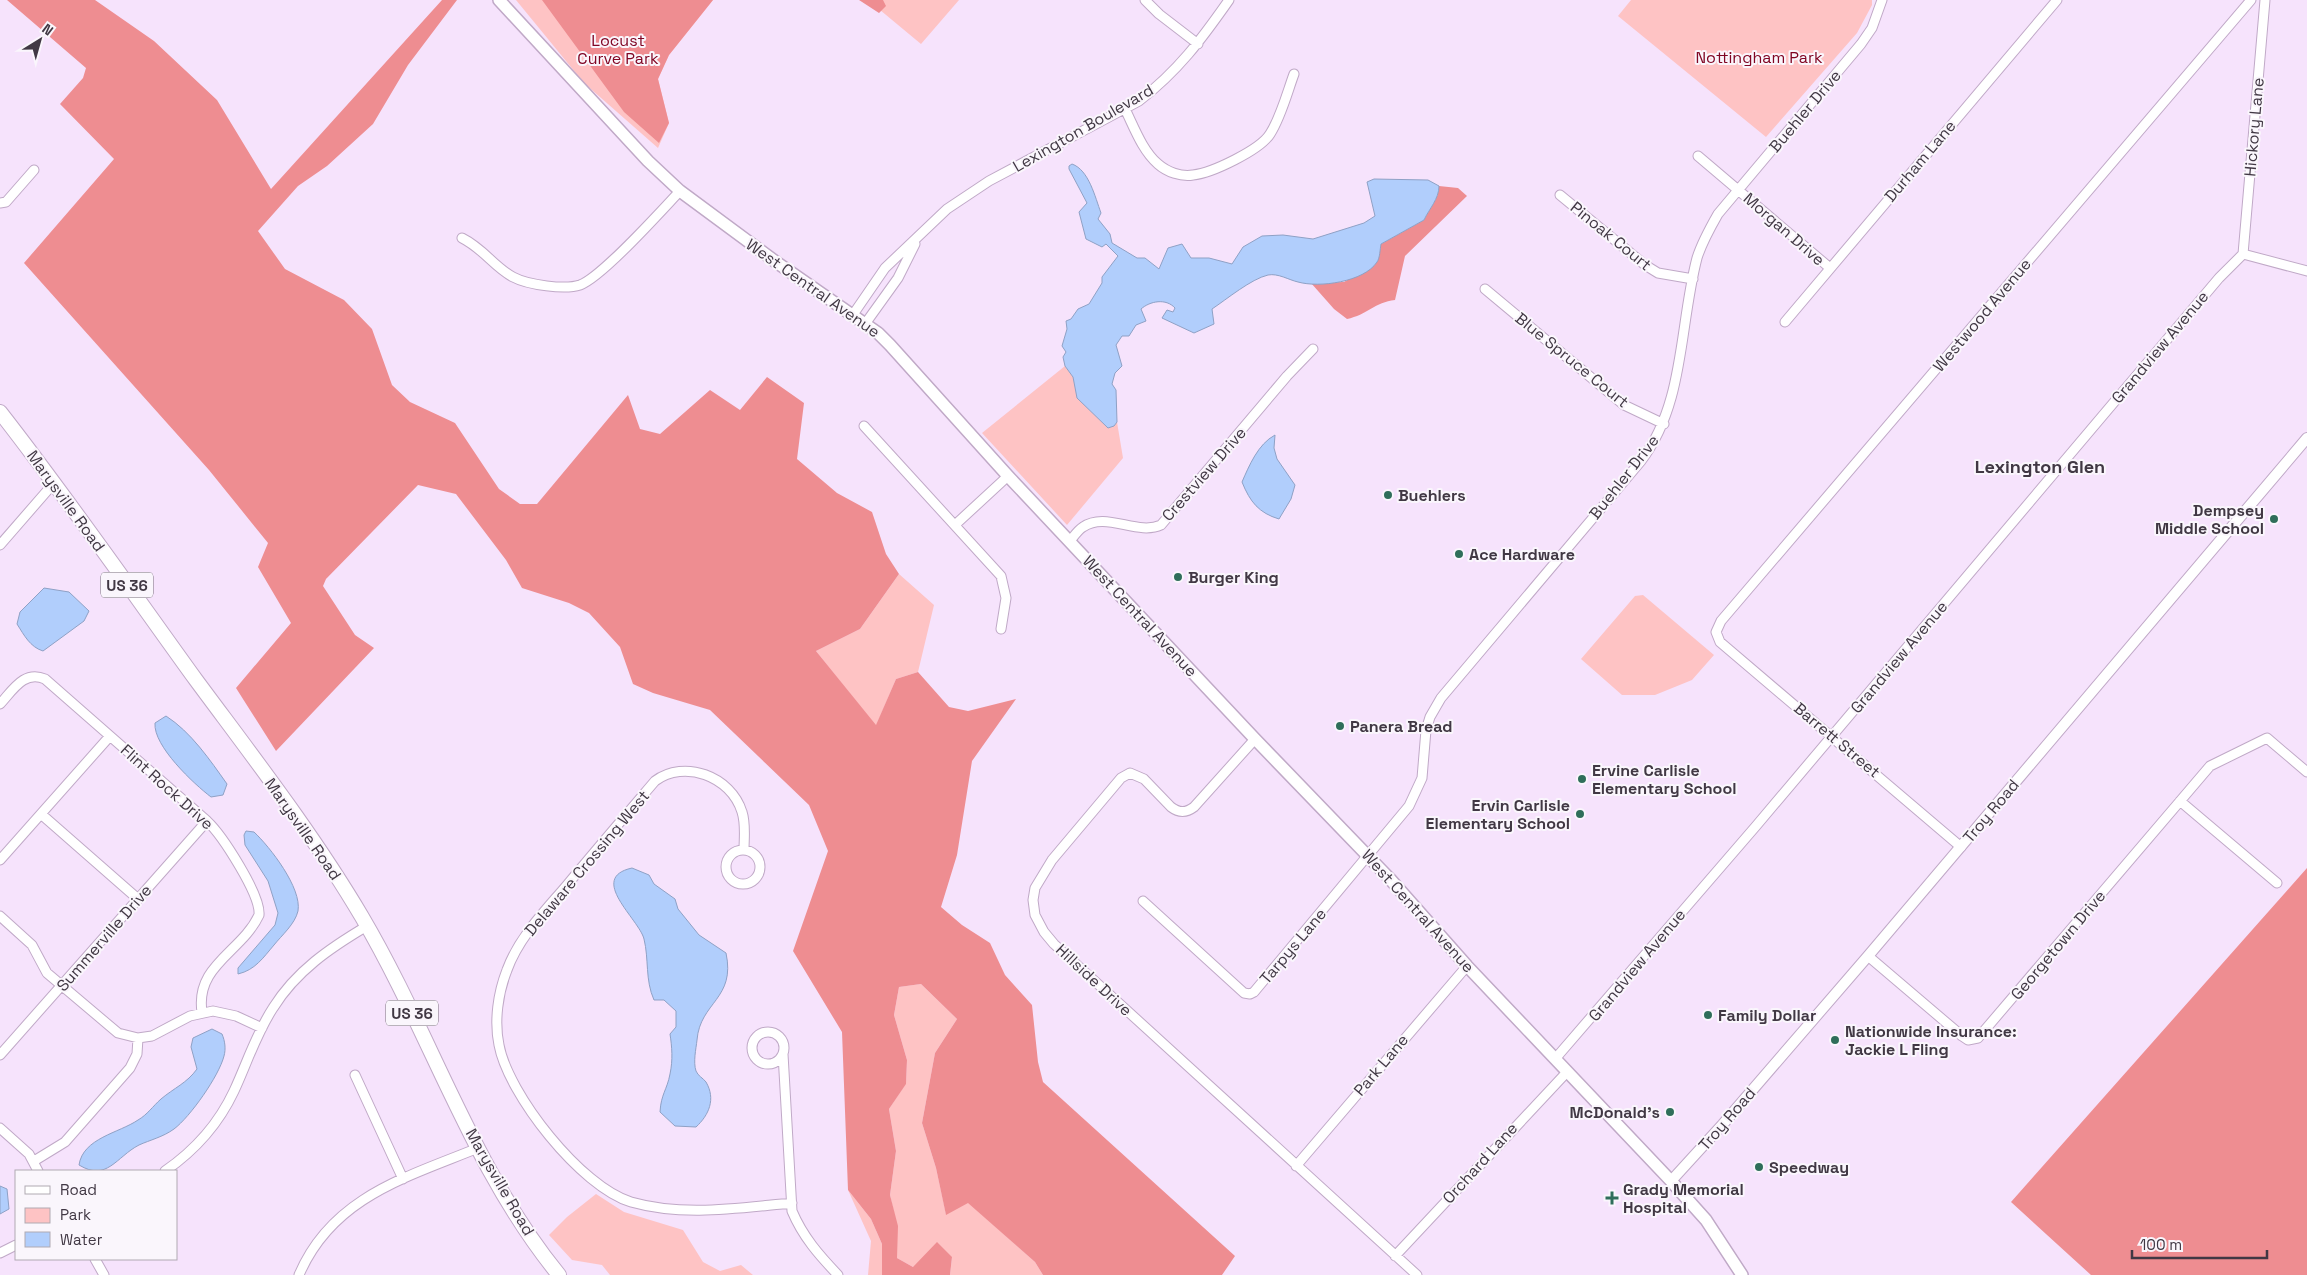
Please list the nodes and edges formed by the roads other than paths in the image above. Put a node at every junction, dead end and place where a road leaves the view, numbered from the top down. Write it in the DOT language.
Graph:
graph roads {
  1 [pos="499,0"];
  2 [pos="1145,0"];
  3 [pos="1229,0"];
  4 [pos="1882,0"];
  5 [pos="2056,0"];
  6 [pos="2250,0"];
  7 [pos="2265,0"];
  8 [pos="1198,44"];
  9 [pos="1294,74"];
  10 [pos="1124,108"];
  11 [pos="1698,156"];
  12 [pos="34,170"];
  13 [pos="1738,189"];
  14 [pos="680,191"];
  15 [pos="1560,195"];
  16 [pos="0,204"];
  17 [pos="919,236"];
  18 [pos="462,238"];
  19 [pos="2242,254"];
  20 [pos="1830,268"];
  21 [pos="2307,271"];
  22 [pos="1693,279"];
  23 [pos="1485,289"];
  24 [pos="852,316"];
  25 [pos="1785,322"];
  26 [pos="865,324"];
  27 [pos="1313,349"];
  28 [pos="0,412"];
  29 [pos="1664,424"];
  30 [pos="864,426"];
  31 [pos="2307,438"];
  32 [pos="1008,476"];
  33 [pos="53,484"];
  34 [pos="956,524"];
  35 [pos="1070,541"];
  36 [pos="0,545"];
  37 [pos="1001,629"];
  38 [pos="1716,632"];
  39 [pos="0,704"];
  40 [pos="110,736"];
  41 [pos="1831,736"];
  42 [pos="1255,739"];
  43 [pos="2307,772"];
  44 [pos="2180,801"];
  45 [pos="41,814"];
  46 [pos="207,821"];
  47 [pos="1961,847"];
  48 [pos="744,850"];
  49 [pos="1368,856"];
  50 [pos="0,860"];
  51 [pos="2277,883"];
  52 [pos="138,899"];
  53 [pos="1143,901"];
  54 [pos="0,916"];
  55 [pos="367,926"];
  56 [pos="1868,956"];
  57 [pos="1467,966"];
  58 [pos="61,986"];
  59 [pos="202,1012"];
  60 [pos="262,1028"];
  61 [pos="138,1038"];
  62 [pos="783,1054"];
  63 [pos="0,1055"];
  64 [pos="1555,1059"];
  65 [pos="1566,1072"];
  66 [pos="355,1075"];
  67 [pos="0,1128"];
  68 [pos="478,1148"];
  69 [pos="34,1161"];
  70 [pos="1296,1166"];
  71 [pos="38,1170"];
  72 [pos="166,1170"];
  73 [pos="403,1179"];
  74 [pos="1671,1181"];
  75 [pos="792,1203"];
  76 [pos="15,1246"];
  77 [pos="0,1253"];
  78 [pos="1395,1256"];
  79 [pos="96,1260"];
  80 [pos="104,1275"];
  81 [pos="299,1275"];
  82 [pos="559,1275"];
  83 [pos="838,1275"];
  84 [pos="1417,1275"];
  85 [pos="1742,1275"];
  1 -- 14 [label="main road, West Central Avenue"];
  2 -- 8 [label="street"];
  3 -- 8 [label="street, Lexington Boulevard"];
  4 -- 13 [label="street, Buehler Drive"];
  5 -- 20 [label="street, Durham Lane"];
  6 -- 38 [label="street, Westwood Avenue"];
  7 -- 19 [label="street, Hickory Lane"];
  8 -- 10 [label="street, Lexington Boulevard"];
  9 -- 10 [label="street"];
  10 -- 17 [label="street, Lexington Boulevard"];
  11 -- 13 [label="street, Morgan Drive"];
  12 -- 16 [label="street"];
  13 -- 20 [label="street, Morgan Drive"];
  13 -- 22 [label="street, Buehler Drive"];
  14 -- 18 [label="street"];
  14 -- 24 [label="main road, West Central Avenue"];
  15 -- 22 [label="street, Pinoak Court"];
  17 -- 24 [label="street, Lexington Boulevard"];
  17 -- 26 [label="street, Lexington Boulevard"];
  19 -- 21 [label="street"];
  19 -- 41 [label="street, Grandview Avenue"];
  20 -- 25 [label="street, Durham Lane"];
  22 -- 29 [label="street, Buehler Drive"];
  23 -- 29 [label="street, Blue Spruce Court"];
  24 -- 26 [label="main road, West Central Avenue"];
  26 -- 32 [label="main road, West Central Avenue"];
  27 -- 35 [label="street, Crestview Drive"];
  28 -- 33 [label="highway, Marysville Road / US 36"];
  29 -- 49 [label="street, Buehler Drive"];
  30 -- 34 [label="street"];
  31 -- 47 [label="street, Troy Road"];
  32 -- 34 [label="street"];
  32 -- 35 [label="main road, West Central Avenue"];
  33 -- 36 [label="street"];
  33 -- 55 [label="highway, Marysville Road / US 36"];
  34 -- 37 [label="street"];
  35 -- 42 [label="main road, West Central Avenue"];
  38 -- 41 [label="street, Barrett Street"];
  39 -- 40 [label="street, Flint Rock Drive"];
  40 -- 45 [label="street"];
  40 -- 46 [label="street, Flint Rock Drive"];
  41 -- 47 [label="street, Barrett Street"];
  41 -- 64 [label="street, Grandview Avenue"];
  42 -- 49 [label="main road, West Central Avenue"];
  42 -- 70 [label="street, Hillside Drive"];
  43 -- 44 [label="street, Georgetown Drive"];
  44 -- 51 [label="street"];
  44 -- 56 [label="street, Georgetown Drive"];
  45 -- 50 [label="street"];
  45 -- 52 [label="street"];
  46 -- 52 [label="street, Summerville Drive"];
  46 -- 59 [label="street, Flint Rock Drive"];
  47 -- 56 [label="street, Troy Road"];
  48 -- 75 [label="street, Delaware Crossing West"];
  49 -- 53 [label="street, Tarpys Lane"];
  49 -- 57 [label="main road, West Central Avenue"];
  52 -- 58 [label="street, Summerville Drive"];
  54 -- 58 [label="street"];
  55 -- 60 [label="street"];
  55 -- 68 [label="highway, Marysville Road / US 36"];
  56 -- 74 [label="street, Troy Road"];
  57 -- 64 [label="main road, West Central Avenue"];
  57 -- 70 [label="street, Park Lane"];
  58 -- 61 [label="street"];
  58 -- 63 [label="street, Summerville Drive"];
  59 -- 60 [label="street"];
  59 -- 61 [label="street"];
  60 -- 72 [label="street"];
  61 -- 69 [label="street"];
  62 -- 75 [label="street"];
  64 -- 65 [label="main road, West Central Avenue"];
  65 -- 74 [label="main road, West Central Avenue"];
  65 -- 78 [label="street, Orchard Lane"];
  66 -- 73 [label="street"];
  67 -- 69 [label="street"];
  68 -- 73 [label="street"];
  68 -- 82 [label="highway, Marysville Road / US 36"];
  69 -- 71 [label="street"];
  70 -- 78 [label="street, Hillside Drive"];
  73 -- 81 [label="street"];
  74 -- 85 [label="main road, West Central Avenue"];
  75 -- 83 [label="street"];
  76 -- 77 [label="street"];
  78 -- 84 [label="street, Hillside Drive"];
  79 -- 80 [label="street"];
}
